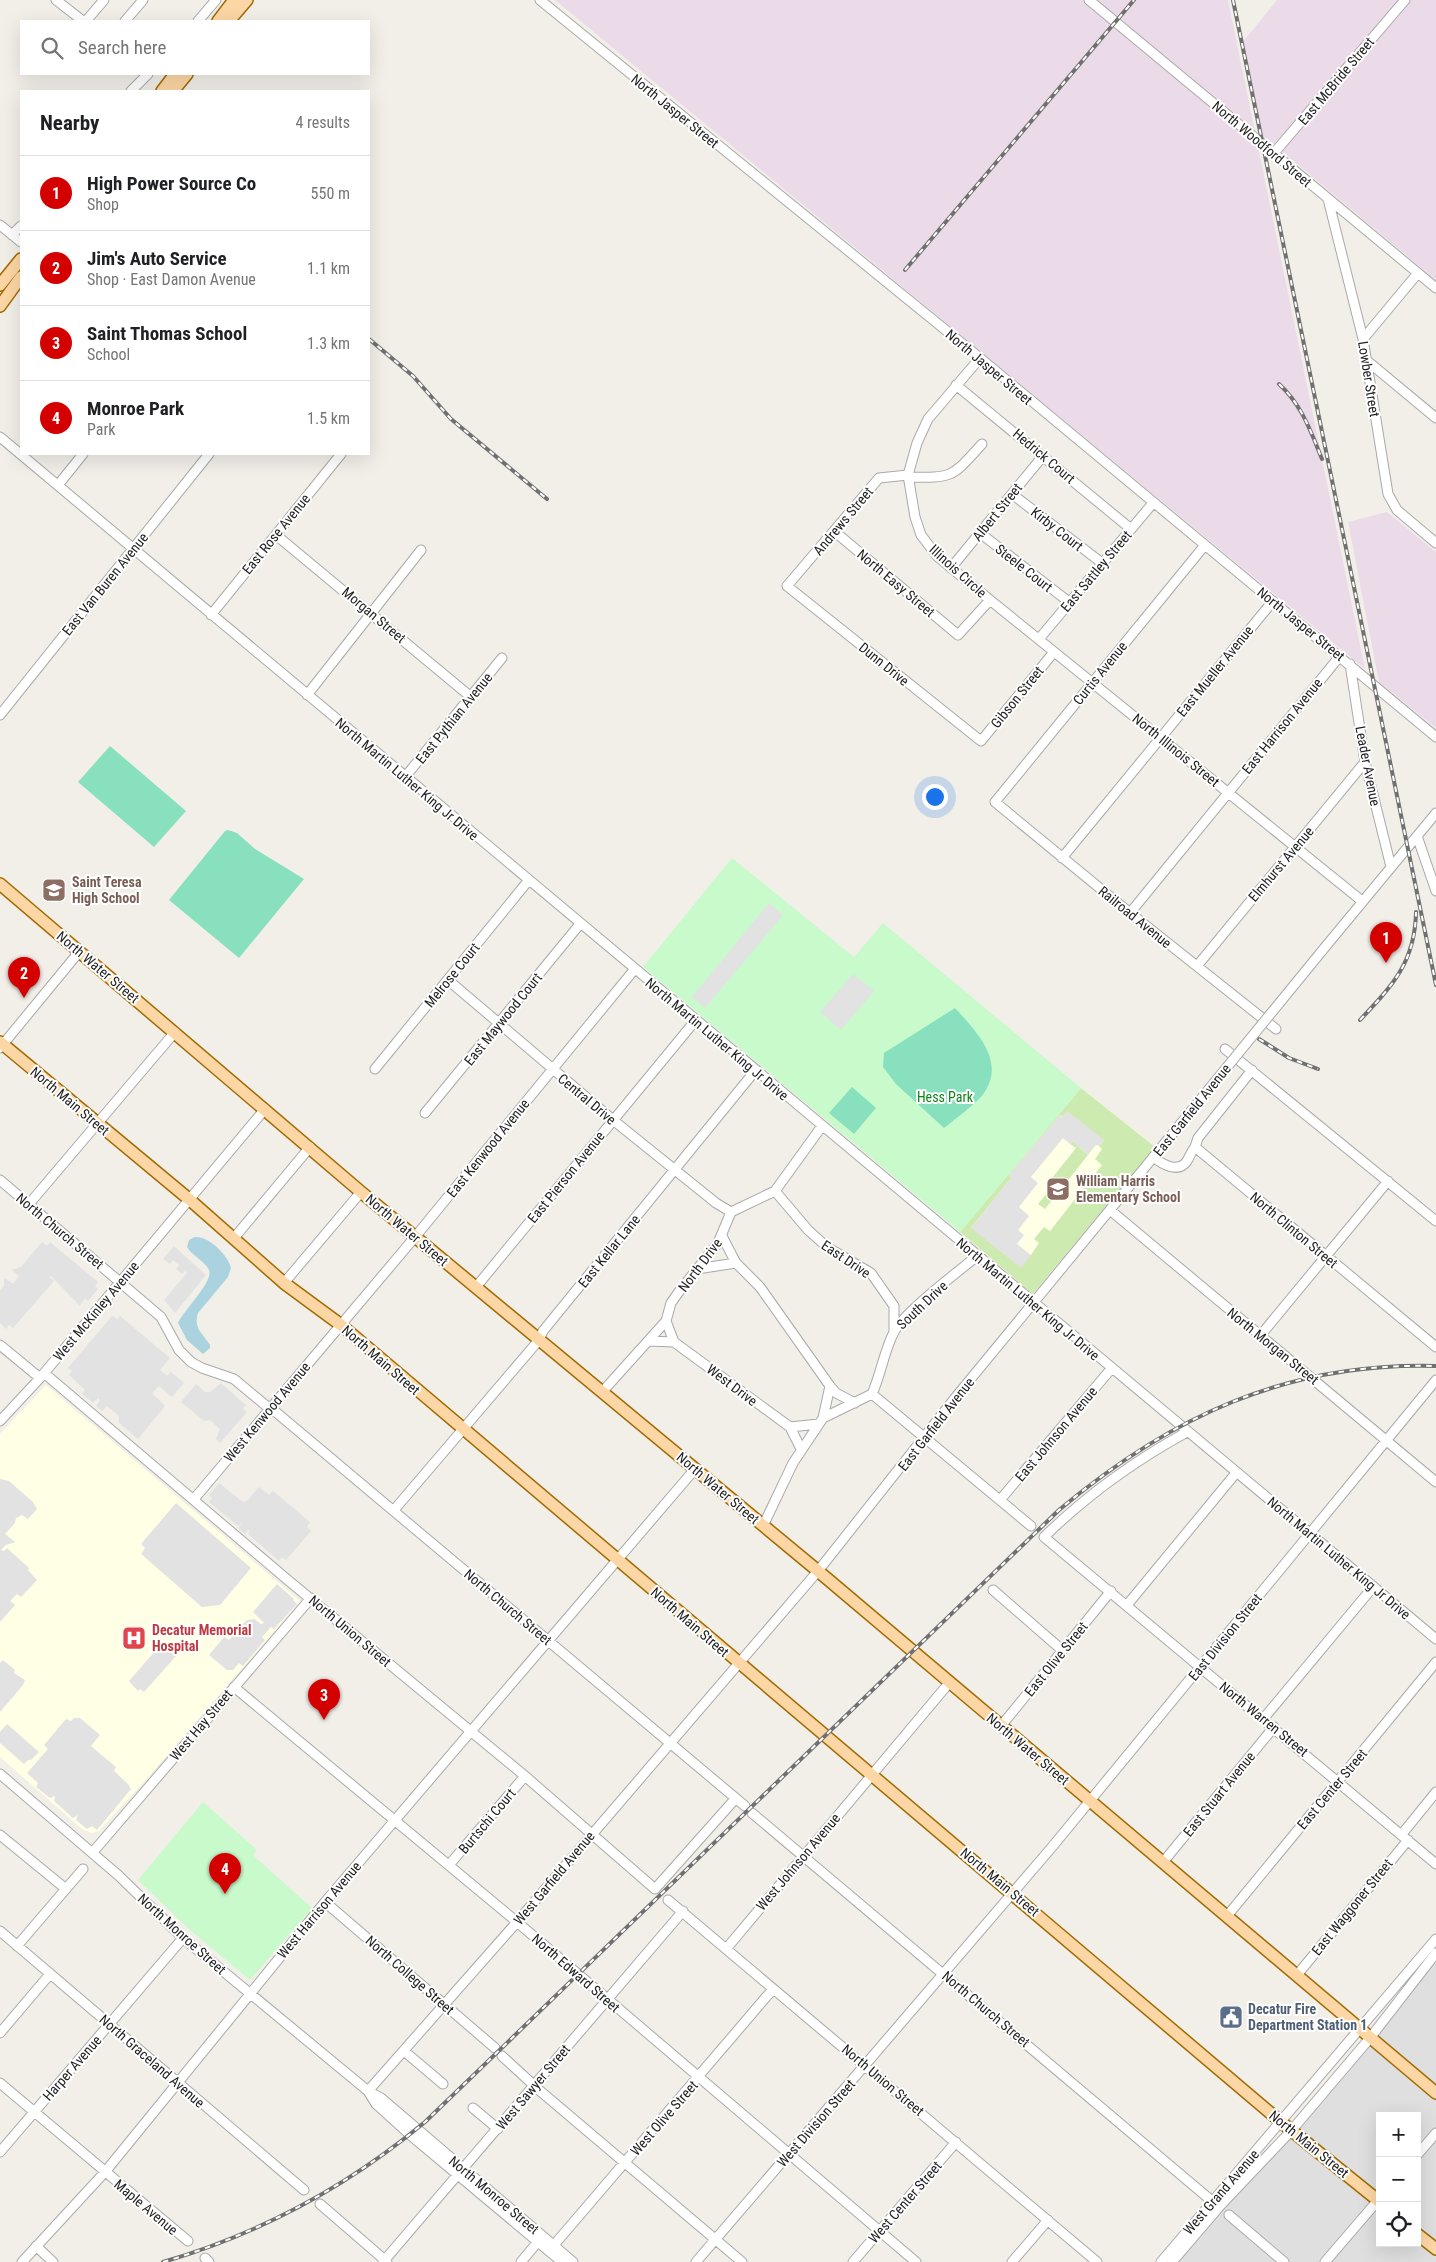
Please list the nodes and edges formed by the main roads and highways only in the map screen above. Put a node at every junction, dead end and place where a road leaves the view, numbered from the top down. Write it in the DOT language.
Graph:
graph roads {
  1 [pos="234,0"];
  2 [pos="247,0"];
  3 [pos="219,20"];
  4 [pos="230,20"];
  5 [pos="174,75"];
  6 [pos="186,75"];
  7 [pos="163,90"];
  8 [pos="174,90"];
  9 [pos="20,260"];
  10 [pos="20,278"];
  11 [pos="0,285"];
  12 [pos="0,306"];
  13 [pos="0,884"];
  14 [pos="1,1045"];
  15 [pos="1436,2093"];
  16 [pos="1376,2198"];
  17 [pos="1421,2237"];
  18 [pos="1436,2249"];
  1 -- 3 [label="main road"];
  2 -- 4 [label="main road"];
  5 -- 7 [label="main road"];
  6 -- 8 [label="main road"];
  9 -- 11 [label="main road"];
  10 -- 12 [label="main road"];
  13 -- 15 [label="main road, North Water Street"];
  14 -- 16 [label="main road, North Main Street"];
  17 -- 18 [label="main road"];
}
